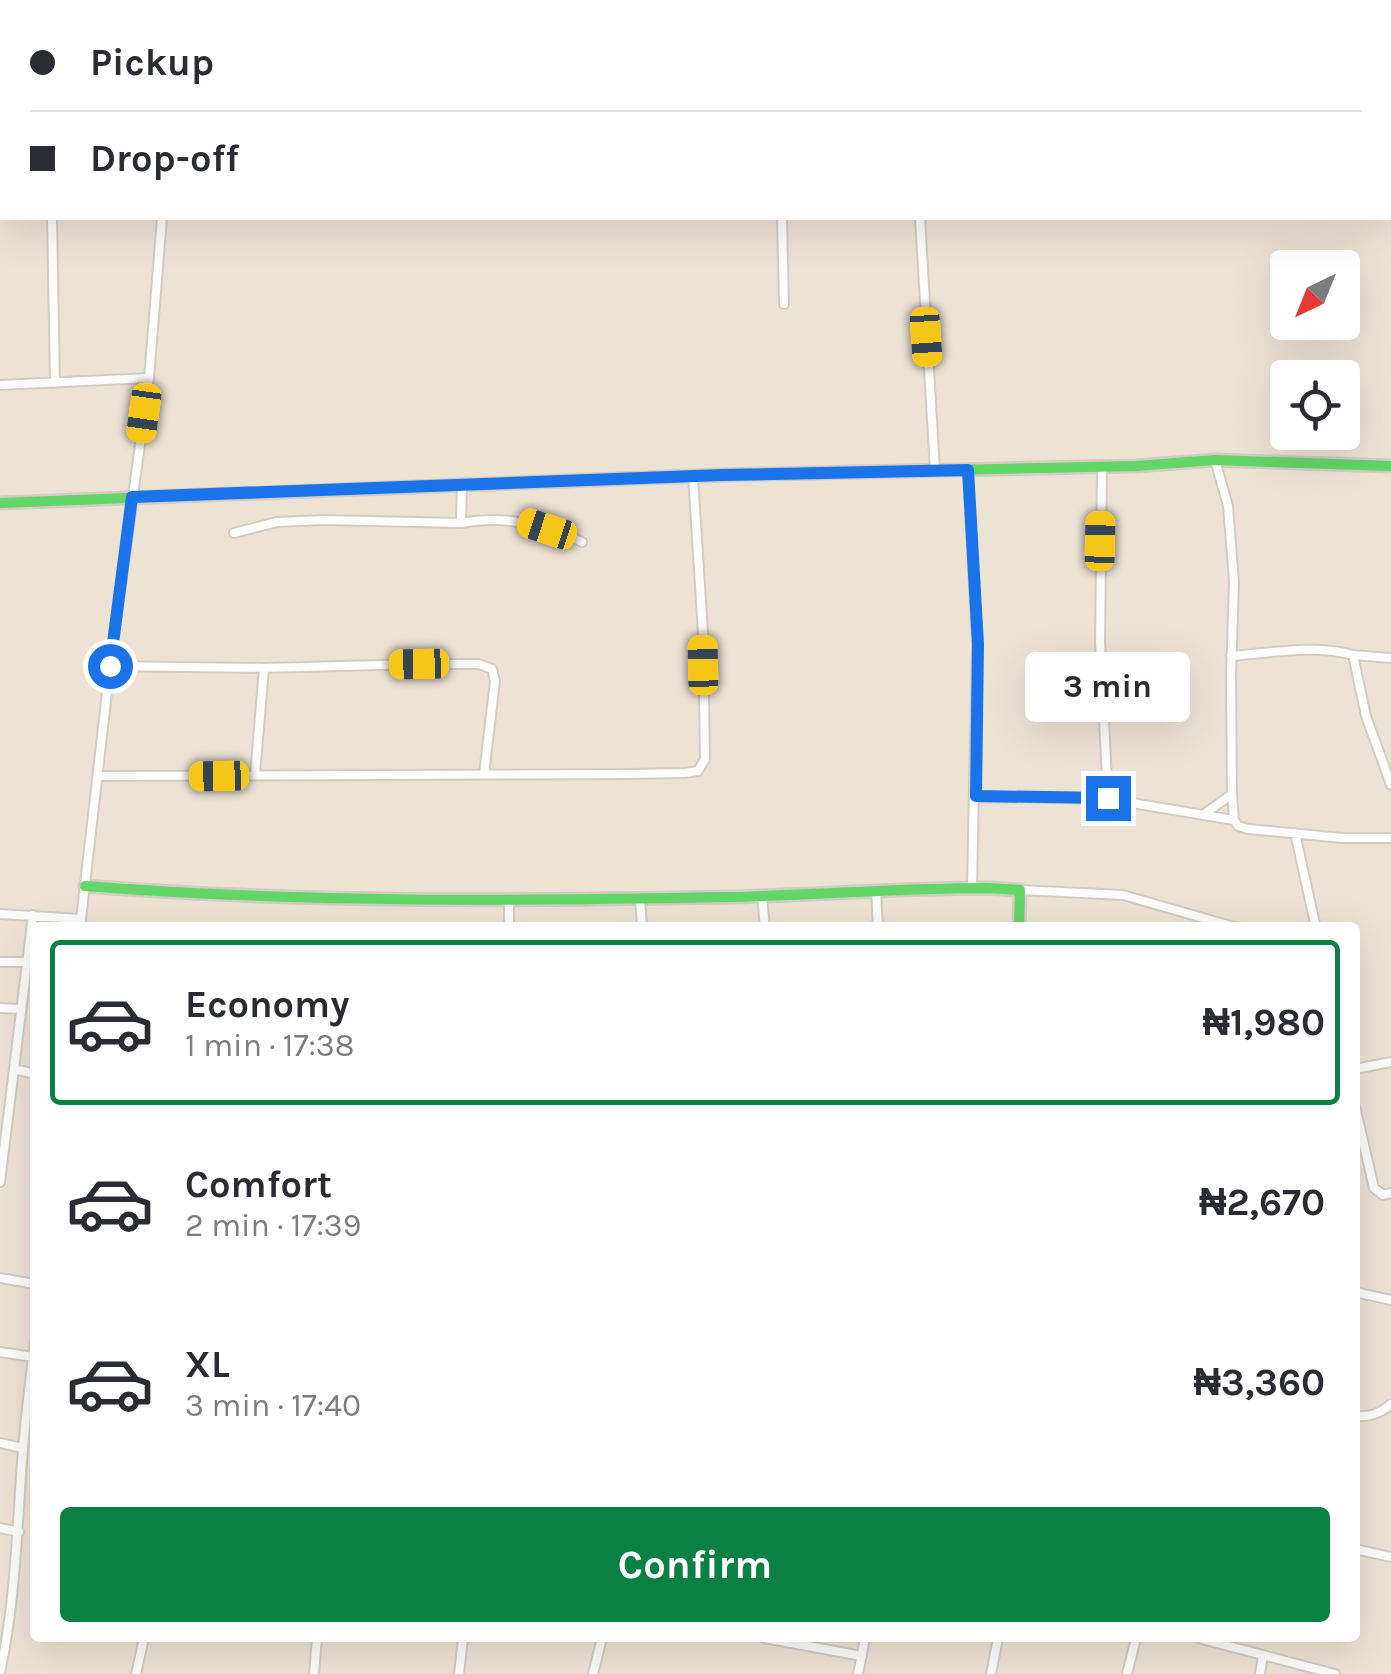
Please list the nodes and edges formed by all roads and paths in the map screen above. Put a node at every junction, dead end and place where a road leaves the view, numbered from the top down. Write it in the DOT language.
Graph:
graph roads {
  1 [pos="52,220"];
  2 [pos="162,220"];
  3 [pos="782,220"];
  4 [pos="920,220"];
  5 [pos="784,304"];
  6 [pos="149,378"];
  7 [pos="56,383"];
  8 [pos="0,384"];
  9 [pos="1215,460"];
  10 [pos="1391,466"];
  11 [pos="1102,467"];
  12 [pos="935,470"];
  13 [pos="968,470"];
  14 [pos="692,476"];
  15 [pos="462,485"];
  16 [pos="132,497"];
  17 [pos="0,503"];
  18 [pos="461,523"];
  19 [pos="234,533"];
  20 [pos="582,542"];
  21 [pos="1353,655"];
  22 [pos="1231,656"];
  23 [pos="1391,658"];
  24 [pos="110,666"];
  25 [pos="264,668"];
  26 [pos="484,774"];
  27 [pos="255,775"];
  28 [pos="98,776"];
  29 [pos="1391,785"];
  30 [pos="1232,794"];
  31 [pos="976,796"];
  32 [pos="1108,798"];
  33 [pos="1203,815"];
  34 [pos="1234,820"];
  35 [pos="1296,833"];
  36 [pos="1391,838"];
  37 [pos="84,886"];
  38 [pos="972,887"];
  39 [pos="1020,890"];
  40 [pos="876,892"];
  41 [pos="762,896"];
  42 [pos="640,898"];
  43 [pos="509,899"];
  44 [pos="0,914"];
  45 [pos="33,916"];
  46 [pos="32,922"];
  47 [pos="74,922"];
  48 [pos="81,922"];
  49 [pos="509,922"];
  50 [pos="642,922"];
  51 [pos="764,922"];
  52 [pos="878,922"];
  53 [pos="1019,922"];
  54 [pos="1217,922"];
  55 [pos="1315,922"];
  56 [pos="30,944"];
  57 [pos="0,962"];
  58 [pos="28,962"];
  59 [pos="0,1008"];
  60 [pos="22,1009"];
  61 [pos="1391,1062"];
  62 [pos="14,1068"];
  63 [pos="1360,1069"];
  64 [pos="30,1073"];
  65 [pos="1360,1128"];
  66 [pos="0,1172"];
  67 [pos="0,1182"];
  68 [pos="1391,1193"];
  69 [pos="0,1278"];
  70 [pos="30,1283"];
  71 [pos="1360,1293"];
  72 [pos="1391,1300"];
  73 [pos="0,1352"];
  74 [pos="30,1356"];
  75 [pos="30,1384"];
  76 [pos="1391,1404"];
  77 [pos="1360,1415"];
  78 [pos="0,1444"];
  79 [pos="23,1448"];
  80 [pos="0,1528"];
  81 [pos="19,1532"];
  82 [pos="1360,1550"];
  83 [pos="1391,1557"];
  84 [pos="143,1642"];
  85 [pos="318,1642"];
  86 [pos="463,1642"];
  87 [pos="601,1642"];
  88 [pos="786,1642"];
  89 [pos="864,1642"];
  90 [pos="997,1642"];
  91 [pos="1135,1642"];
  92 [pos="1214,1642"];
  93 [pos="1264,1655"];
  94 [pos="862,1656"];
  95 [pos="0,1673"];
  96 [pos="136,1674"];
  97 [pos="314,1674"];
  98 [pos="459,1674"];
  99 [pos="593,1674"];
  100 [pos="858,1674"];
  101 [pos="991,1674"];
  102 [pos="1127,1674"];
  103 [pos="1260,1674"];
  104 [pos="1335,1674"];
  1 -- 7 [label="street"];
  2 -- 6 [label="street"];
  3 -- 5 [label="street"];
  4 -- 12 [label="street"];
  6 -- 7 [label="street"];
  6 -- 16 [label="street"];
  7 -- 8 [label="street"];
  9 -- 10 [label="street"];
  9 -- 11 [label="street"];
  9 -- 22 [label="street"];
  11 -- 13 [label="street"];
  11 -- 32 [label="street"];
  12 -- 13 [label="street"];
  12 -- 14 [label="street"];
  13 -- 31 [label="street"];
  14 -- 15 [label="street"];
  14 -- 26 [label="street"];
  15 -- 16 [label="street"];
  15 -- 18 [label="street"];
  16 -- 17 [label="street"];
  16 -- 24 [label="street"];
  18 -- 19 [label="street"];
  18 -- 20 [label="street"];
  21 -- 22 [label="street"];
  21 -- 23 [label="street"];
  21 -- 29 [label="street"];
  22 -- 30 [label="street"];
  24 -- 25 [label="street"];
  24 -- 28 [label="street"];
  25 -- 26 [label="street"];
  25 -- 27 [label="street"];
  26 -- 27 [label="street"];
  27 -- 28 [label="street"];
  28 -- 37 [label="street"];
  30 -- 33 [label="street"];
  30 -- 34 [label="street"];
  31 -- 32 [label="street"];
  31 -- 38 [label="street"];
  32 -- 33 [label="street"];
  33 -- 34 [label="street"];
  34 -- 35 [label="street"];
  35 -- 36 [label="street"];
  35 -- 55 [label="street"];
  37 -- 43 [label="street"];
  37 -- 48 [label="street"];
  38 -- 39 [label="street"];
  38 -- 40 [label="street"];
  39 -- 53 [label="street"];
  39 -- 54 [label="street"];
  40 -- 41 [label="street"];
  40 -- 52 [label="street"];
  41 -- 42 [label="street"];
  41 -- 51 [label="street"];
  42 -- 43 [label="street"];
  42 -- 50 [label="street"];
  43 -- 49 [label="street"];
  44 -- 45 [label="street"];
  45 -- 46 [label="street"];
  45 -- 47 [label="street"];
  56 -- 58 [label="street"];
  57 -- 58 [label="street"];
  58 -- 60 [label="street"];
  59 -- 60 [label="street"];
  60 -- 62 [label="street"];
  61 -- 63 [label="street"];
  62 -- 64 [label="street"];
  62 -- 66 [label="street"];
  65 -- 68 [label="street"];
  66 -- 67 [label="street"];
  69 -- 70 [label="street"];
  71 -- 72 [label="street"];
  73 -- 74 [label="street"];
  75 -- 79 [label="street"];
  76 -- 77 [label="street"];
  78 -- 79 [label="street"];
  79 -- 81 [label="street"];
  80 -- 81 [label="street"];
  81 -- 95 [label="street"];
  82 -- 83 [label="street"];
  84 -- 96 [label="street"];
  85 -- 97 [label="street"];
  86 -- 98 [label="street"];
  87 -- 99 [label="street"];
  88 -- 94 [label="street"];
  89 -- 94 [label="street"];
  90 -- 101 [label="street"];
  91 -- 102 [label="street"];
  92 -- 93 [label="street"];
  93 -- 103 [label="street"];
  93 -- 104 [label="street"];
  94 -- 100 [label="street"];
}
